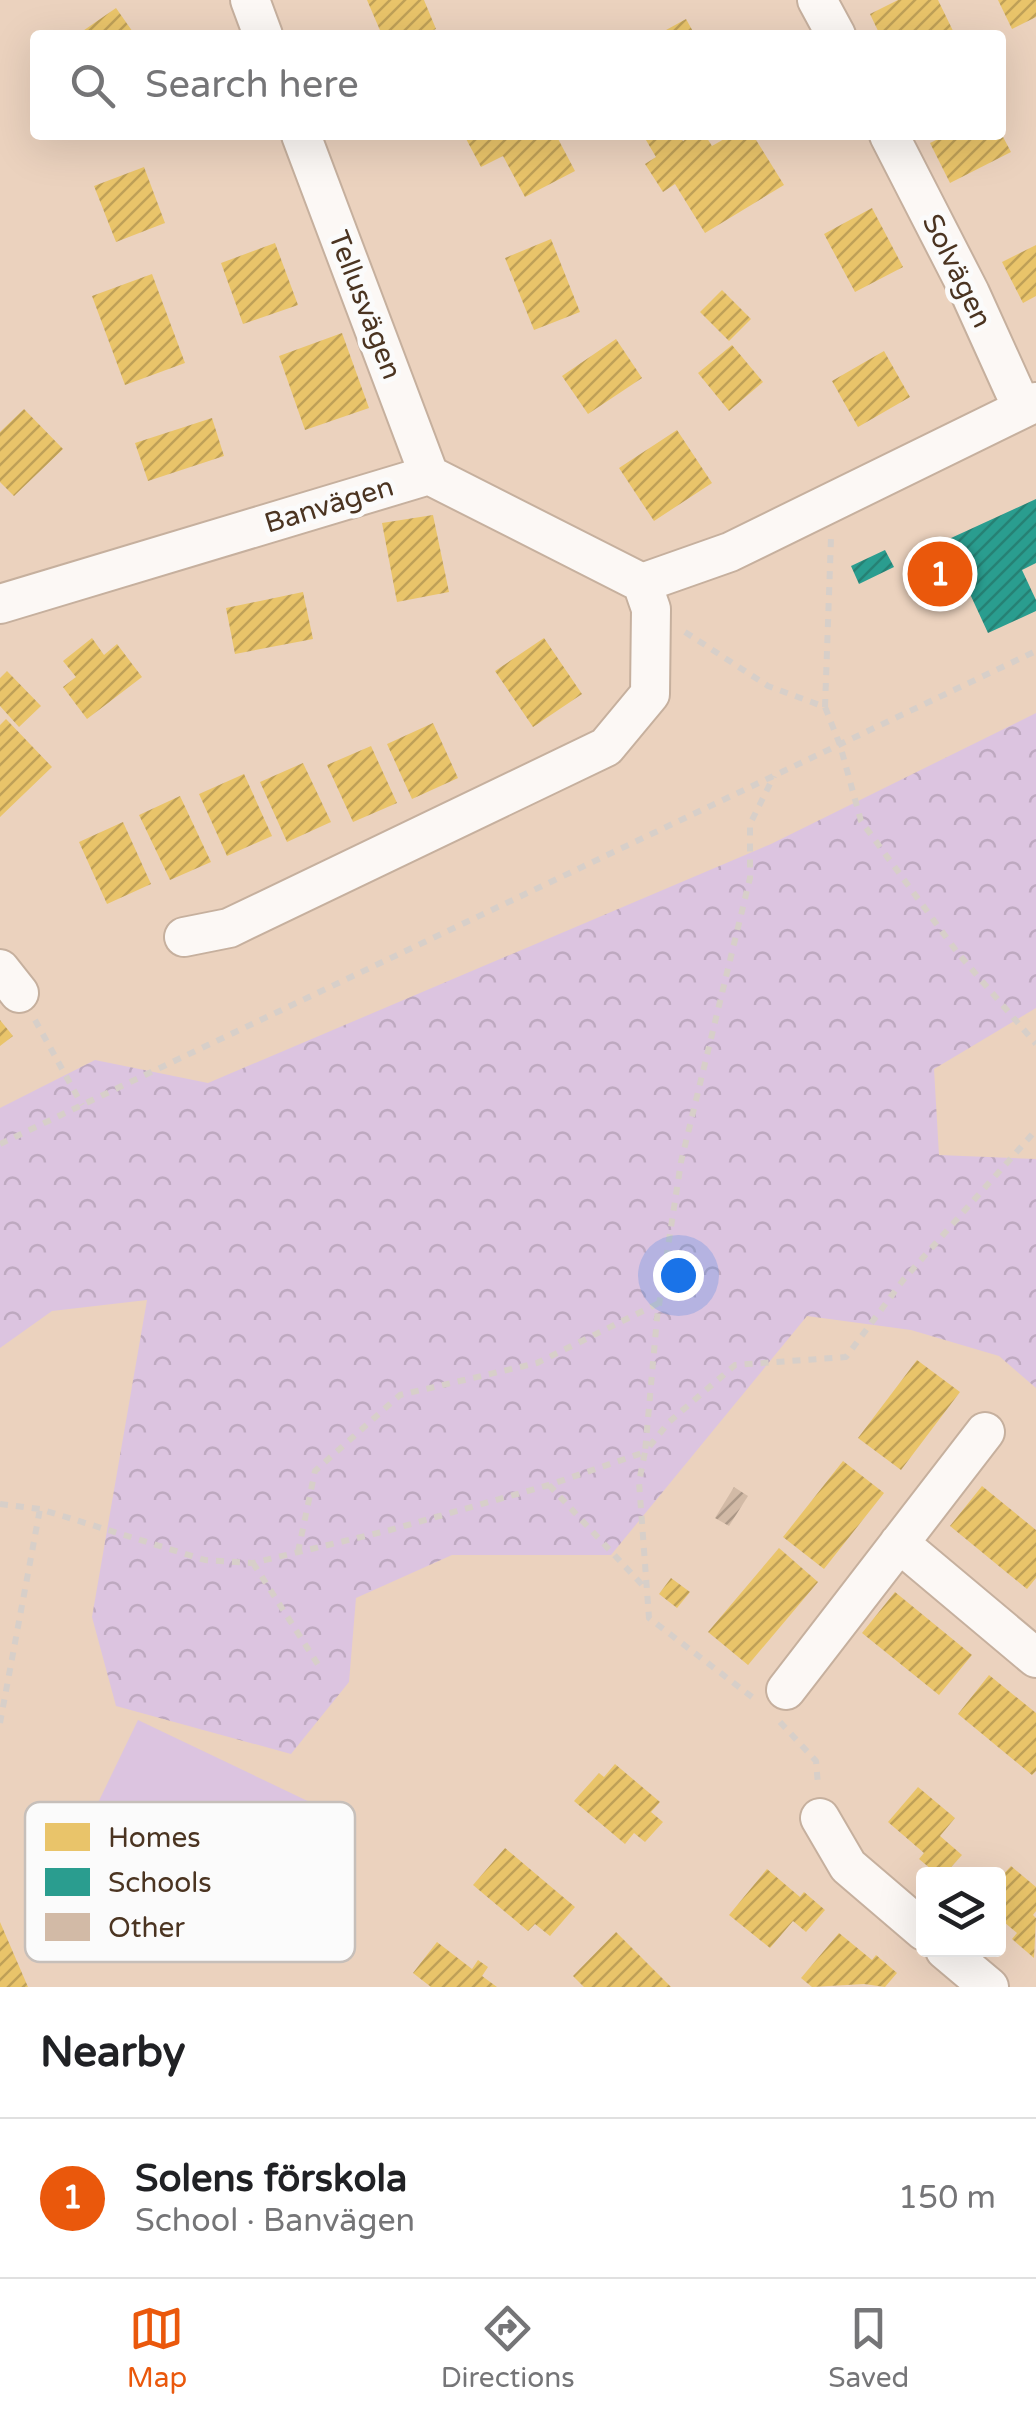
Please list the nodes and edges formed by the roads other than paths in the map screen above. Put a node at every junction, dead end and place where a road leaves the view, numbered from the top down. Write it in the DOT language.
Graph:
graph roads {
  1 [pos="250,0"];
  2 [pos="817,0"];
  3 [pos="261,30"];
  4 [pos="833,30"];
  5 [pos="303,140"];
  6 [pos="891,140"];
  7 [pos="1029,405"];
  8 [pos="429,474"];
  9 [pos="647,596"];
  10 [pos="0,604"];
  11 [pos="184,938"];
  12 [pos="985,1432"];
  13 [pos="899,1544"];
  14 [pos="1036,1658"];
  15 [pos="771,1701"];
  16 [pos="820,1818"];
  17 [pos="916,1924"];
  18 [pos="953,1957"];
  19 [pos="988,1987"];
  1 -- 3 [label="street"];
  2 -- 4 [label="street"];
  5 -- 8 [label="street, Tellusvägen"];
  6 -- 7 [label="street, Solvägen"];
  7 -- 9 [label="street"];
  8 -- 9 [label="street, Banvägen"];
  8 -- 10 [label="street, Banvägen"];
  9 -- 11 [label="street"];
  12 -- 13 [label="street"];
  13 -- 14 [label="street"];
  13 -- 15 [label="street"];
  16 -- 17 [label="street"];
  18 -- 19 [label="street"];
}
